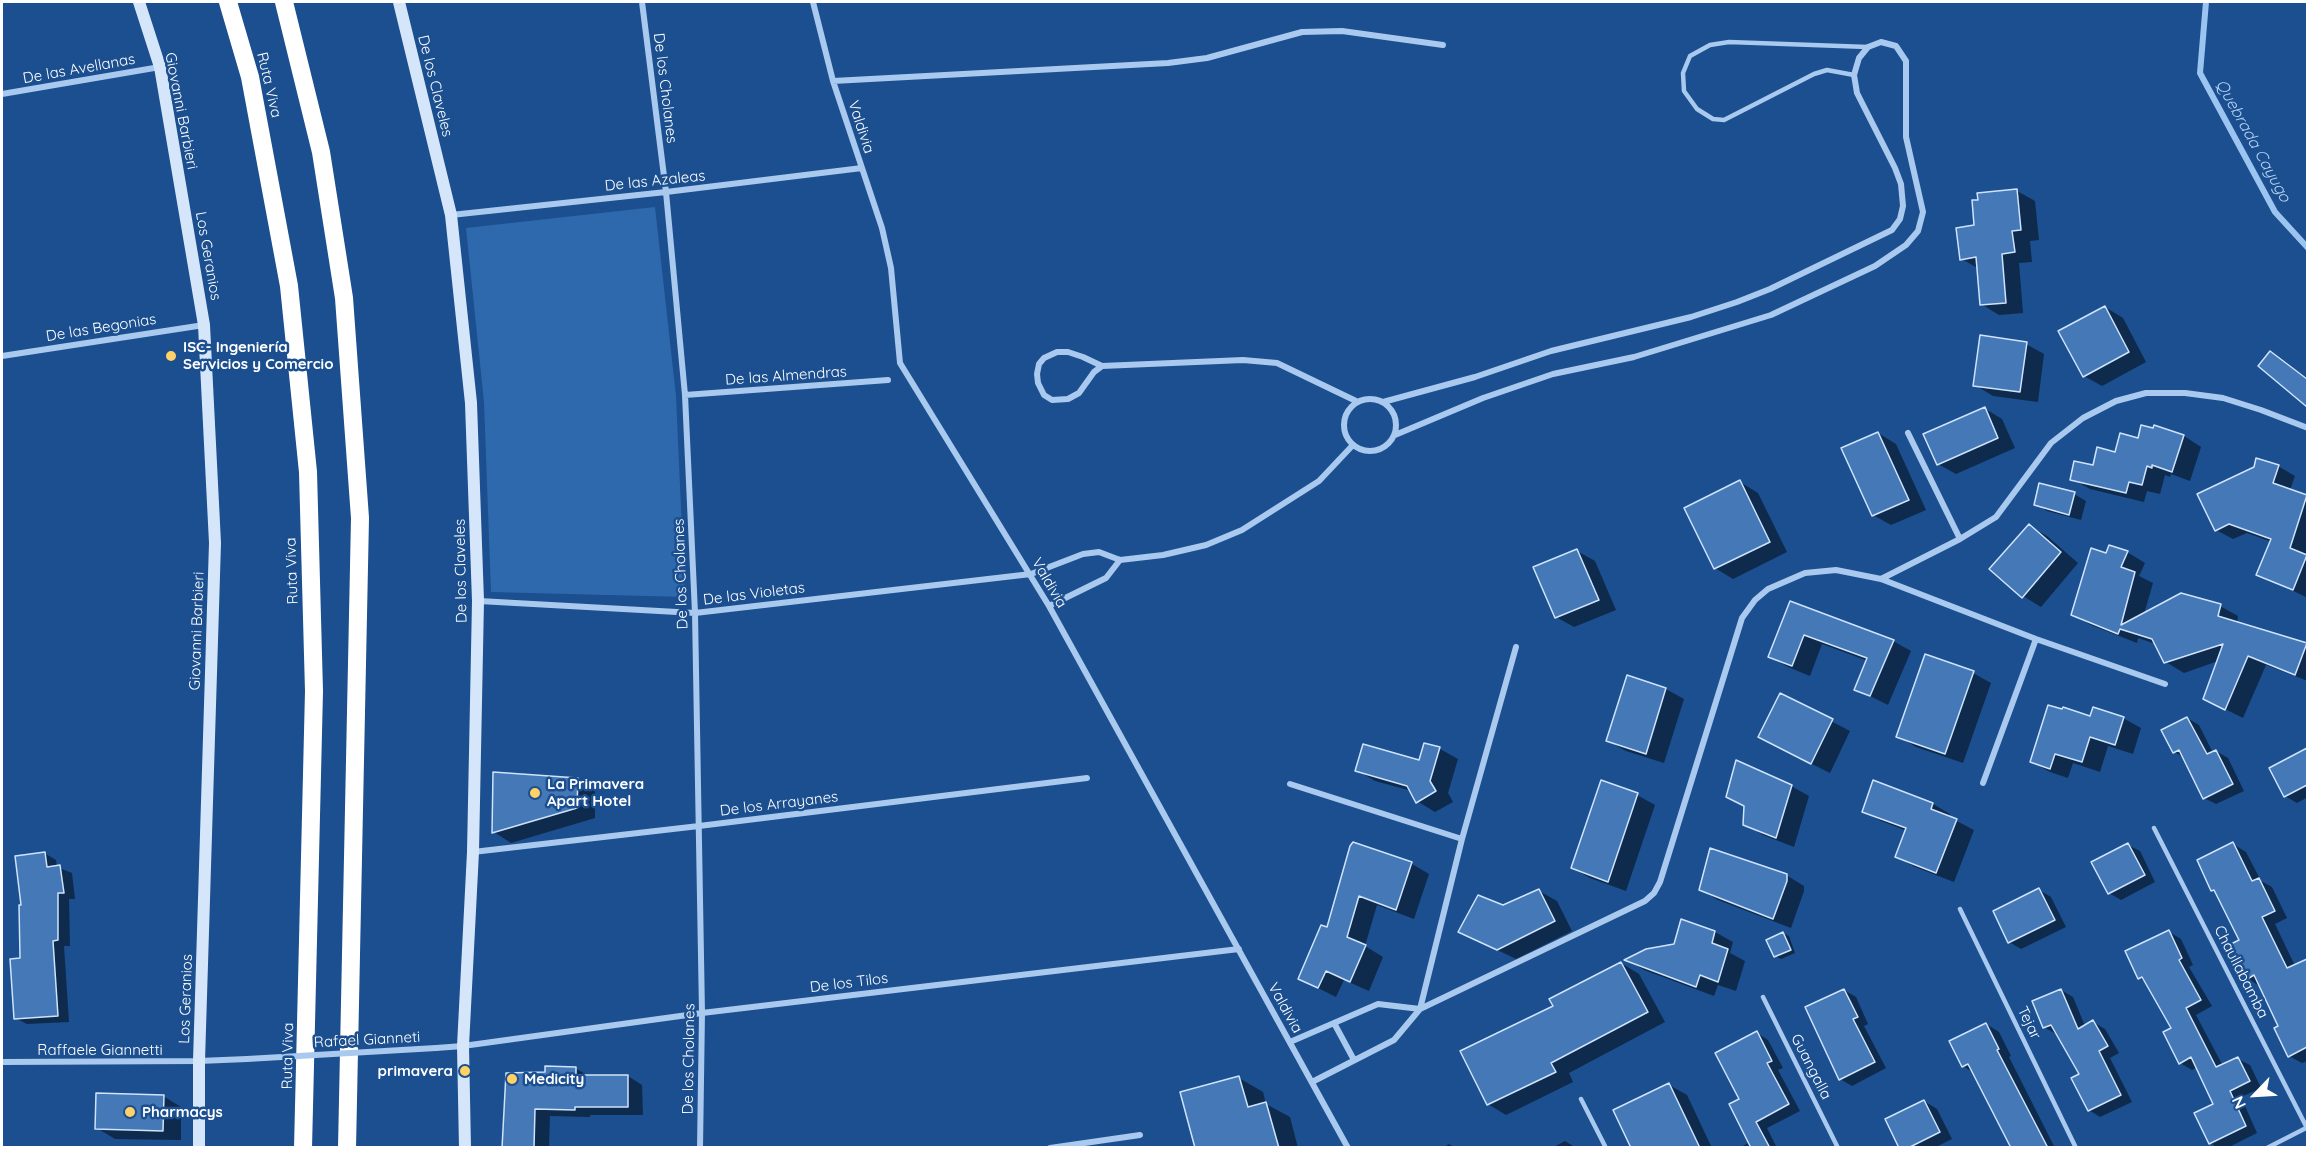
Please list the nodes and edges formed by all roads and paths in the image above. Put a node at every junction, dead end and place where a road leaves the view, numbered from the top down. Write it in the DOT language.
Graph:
graph roads {
  1 [pos="139,2"];
  2 [pos="228,2"];
  3 [pos="284,2"];
  4 [pos="399,2"];
  5 [pos="642,2"];
  6 [pos="813,2"];
  7 [pos="1443,45"];
  8 [pos="1868,47"];
  9 [pos="160,67"];
  10 [pos="1854,75"];
  11 [pos="833,81"];
  12 [pos="2,94"];
  13 [pos="862,168"];
  14 [pos="182,192"];
  15 [pos="666,192"];
  16 [pos="451,215"];
  17 [pos="204,325"];
  18 [pos="2,356"];
  19 [pos="1102,366"];
  20 [pos="888,380"];
  21 [pos="685,395"];
  22 [pos="1356,401"];
  23 [pos="1383,402"];
  24 [pos="2307,428"];
  25 [pos="1908,433"];
  26 [pos="1395,435"];
  27 [pos="1352,446"];
  28 [pos="1960,539"];
  29 [pos="1120,560"];
  30 [pos="1031,574"];
  31 [pos="1881,579"];
  32 [pos="478,601"];
  33 [pos="1049,606"];
  34 [pos="694,613"];
  35 [pos="2036,639"];
  36 [pos="1516,647"];
  37 [pos="2165,684"];
  38 [pos="1087,778"];
  39 [pos="1983,783"];
  40 [pos="1290,784"];
  41 [pos="699,826"];
  42 [pos="2154,828"];
  43 [pos="1462,839"];
  44 [pos="473,852"];
  45 [pos="1960,909"];
  46 [pos="203,938"];
  47 [pos="1239,949"];
  48 [pos="1763,997"];
  49 [pos="1420,1009"];
  50 [pos="702,1013"];
  51 [pos="1334,1023"];
  52 [pos="1290,1042"];
  53 [pos="464,1046"];
  54 [pos="1354,1060"];
  55 [pos="199,1061"];
  56 [pos="2,1062"];
  57 [pos="1312,1082"];
  58 [pos="1581,1099"];
  59 [pos="2307,1128"];
  60 [pos="1140,1135"];
  61 [pos="199,1148"];
  62 [pos="303,1148"];
  63 [pos="347,1148"];
  64 [pos="465,1148"];
  65 [pos="700,1148"];
  66 [pos="1050,1148"];
  67 [pos="1348,1148"];
  68 [pos="1606,1148"];
  69 [pos="1838,1148"];
  70 [pos="2076,1148"];
  71 [pos="2267,1148"];
  1 -- 9 [label="main road, Giovanni Barbieri"];
  2 -- 62 [label="highway, Ruta Viva"];
  3 -- 63 [label="highway"];
  4 -- 16 [label="main road, De los Claveles"];
  5 -- 15 [label="street, De los Cholanes"];
  6 -- 11 [label="street, Valdivia"];
  7 -- 11 [label="street"];
  8 -- 10 [label="street"];
  8 -- 10 [label="lane"];
  8 -- 26 [label="street"];
  9 -- 12 [label="street, De las Avellanas"];
  9 -- 14 [label="main road, Giovanni Barbieri"];
  10 -- 23 [label="street"];
  11 -- 13 [label="street, Valdivia"];
  13 -- 15 [label="street, De las Azaleas"];
  13 -- 30 [label="street, Valdivia"];
  14 -- 17 [label="main road, Los Geranios"];
  15 -- 16 [label="street, De las Azaleas"];
  15 -- 21 [label="street, De los Cholanes"];
  16 -- 32 [label="main road, De los Claveles"];
  17 -- 18 [label="street, De las Begonias"];
  17 -- 46 [label="main road, Giovanni Barbieri"];
  19 -- 19 [label="street"];
  19 -- 22 [label="street"];
  20 -- 21 [label="street, De las Almendras"];
  21 -- 34 [label="street, De los Cholanes"];
  22 -- 23 [label="street"];
  22 -- 27 [label="street"];
  23 -- 26 [label="street"];
  24 -- 28 [label="street"];
  25 -- 28 [label="street"];
  26 -- 27 [label="street"];
  27 -- 29 [label="street"];
  28 -- 31 [label="street"];
  29 -- 30 [label="street, De las Violetas"];
  29 -- 33 [label="street"];
  30 -- 33 [label="street, Valdivia"];
  30 -- 34 [label="street, De las Violetas"];
  31 -- 35 [label="street"];
  31 -- 49 [label="street"];
  32 -- 34 [label="street, De las Violetas"];
  32 -- 44 [label="main road, De los Claveles"];
  33 -- 47 [label="street, Valdivia"];
  34 -- 41 [label="street, De los Cholanes"];
  35 -- 37 [label="street"];
  35 -- 39 [label="street"];
  36 -- 43 [label="street"];
  38 -- 41 [label="street, De los Arrayanes"];
  40 -- 43 [label="street"];
  41 -- 44 [label="street, De los Arrayanes"];
  41 -- 50 [label="street, De los Cholanes"];
  42 -- 59 [label="lane, Chaullabamba"];
  43 -- 49 [label="street"];
  44 -- 53 [label="main road, De los Claveles"];
  45 -- 70 [label="lane, Tejar"];
  46 -- 55 [label="main road, Los Geranios"];
  47 -- 50 [label="street, De los Tilos"];
  47 -- 52 [label="street, Valdivia"];
  48 -- 69 [label="lane, Guangalla"];
  49 -- 51 [label="street"];
  49 -- 54 [label="street"];
  50 -- 53 [label="street, De los Tilos"];
  50 -- 65 [label="street, De los Cholanes"];
  51 -- 52 [label="street"];
  51 -- 54 [label="street"];
  52 -- 57 [label="street, Valdivia"];
  53 -- 55 [label="street, Rafael Gianneti, bridge"];
  53 -- 64 [label="main road, De los Claveles"];
  54 -- 57 [label="street"];
  55 -- 56 [label="street, Raffaele Giannetti"];
  55 -- 61 [label="main road"];
  57 -- 67 [label="street, Valdivia"];
  58 -- 68 [label="lane"];
  59 -- 71 [label="lane"];
  60 -- 66 [label="street"];
}
